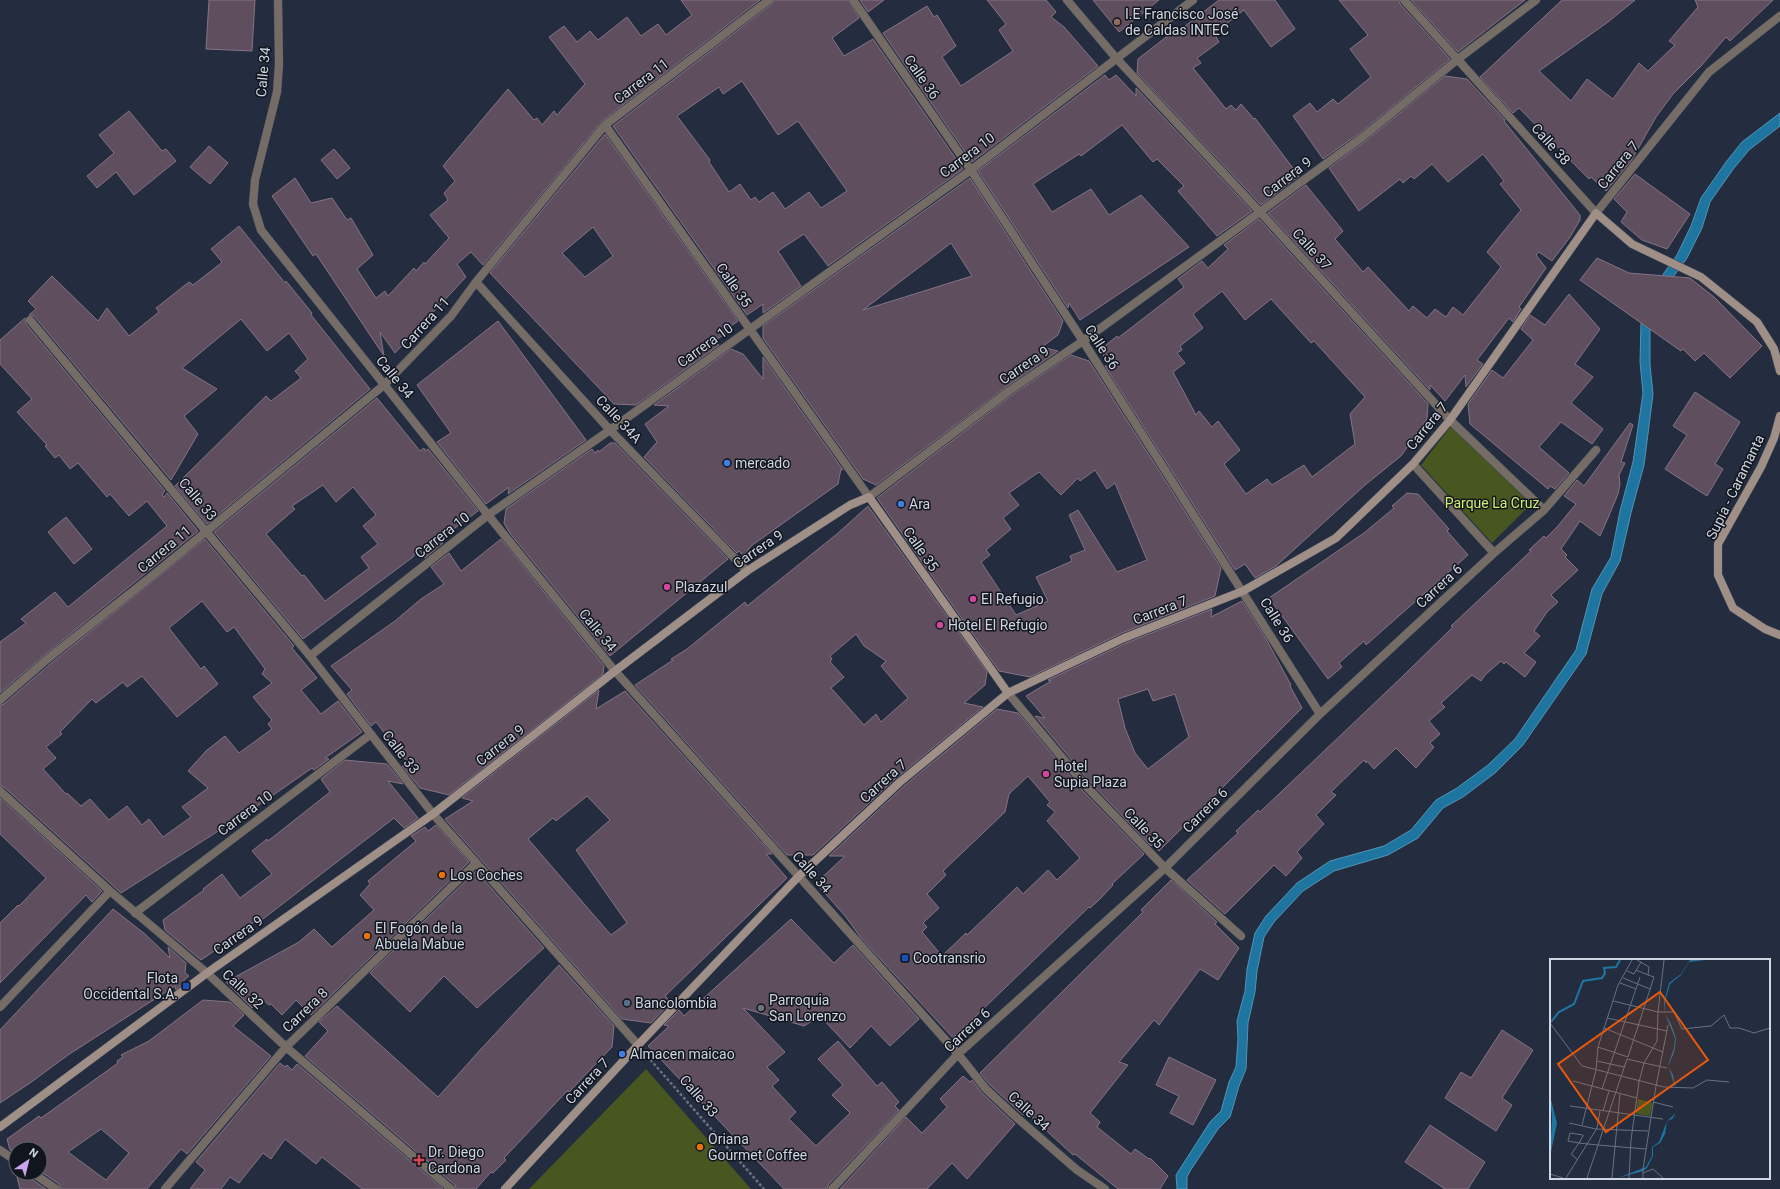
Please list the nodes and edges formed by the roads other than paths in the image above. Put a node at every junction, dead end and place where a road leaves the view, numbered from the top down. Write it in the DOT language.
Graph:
graph roads {
  1 [pos="278,0"];
  2 [pos="769,0"];
  3 [pos="853,0"];
  4 [pos="1067,0"];
  5 [pos="1193,0"];
  6 [pos="1404,0"];
  7 [pos="1536,0"];
  8 [pos="1780,16"];
  9 [pos="1116,58"];
  10 [pos="1458,59"];
  11 [pos="605,125"];
  12 [pos="971,170"];
  13 [pos="1261,212"];
  14 [pos="1596,213"];
  15 [pos="476,282"];
  16 [pos="30,320"];
  17 [pos="749,329"];
  18 [pos="1083,342"];
  19 [pos="1780,371"];
  20 [pos="384,385"];
  21 [pos="1780,416"];
  22 [pos="1450,420"];
  23 [pos="610,430"];
  24 [pos="1596,450"];
  25 [pos="1413,464"];
  26 [pos="868,497"];
  27 [pos="1544,510"];
  28 [pos="488,515"];
  29 [pos="207,530"];
  30 [pos="1494,553"];
  31 [pos="747,571"];
  32 [pos="1243,591"];
  33 [pos="1780,635"];
  34 [pos="310,656"];
  35 [pos="615,671"];
  36 [pos="1008,693"];
  37 [pos="0,700"];
  38 [pos="1320,714"];
  39 [pos="371,734"];
  40 [pos="0,791"];
  41 [pos="434,814"];
  42 [pos="476,863"];
  43 [pos="1165,868"];
  44 [pos="798,877"];
  45 [pos="110,891"];
  46 [pos="135,913"];
  47 [pos="1241,936"];
  48 [pos="207,973"];
  49 [pos="0,1007"];
  50 [pos="638,1045"];
  51 [pos="286,1047"];
  52 [pos="958,1054"];
  53 [pos="0,1127"];
  54 [pos="44,1181"];
  55 [pos="56,1189"];
  56 [pos="165,1189"];
  57 [pos="451,1189"];
  58 [pos="505,1189"];
  59 [pos="832,1189"];
  60 [pos="1105,1189"];
  1 -- 20 [label="street, Calle 34"];
  2 -- 11 [label="street, Carrera 11"];
  3 -- 12 [label="street, Calle 36"];
  4 -- 9 [label="street, Calle 37"];
  5 -- 9 [label="street, Carrera 10"];
  6 -- 10 [label="street, Calle 38"];
  7 -- 10 [label="street, Carrera 9"];
  8 -- 14 [label="street, Carrera 7"];
  9 -- 12 [label="street, Carrera 10"];
  9 -- 13 [label="street, Calle 37"];
  10 -- 13 [label="street, Carrera 9"];
  10 -- 14 [label="street, Calle 38"];
  11 -- 15 [label="street, Carrera 11"];
  11 -- 17 [label="street, Calle 35"];
  12 -- 17 [label="street, Carrera 10"];
  12 -- 18 [label="street, Calle 36"];
  13 -- 18 [label="street, Carrera 9"];
  13 -- 22 [label="street, Calle 37"];
  14 -- 19 [label="main road, Calle 38"];
  14 -- 22 [label="main road, Carrera 7"];
  15 -- 20 [label="street, Carrera 11"];
  15 -- 23 [label="street, Calle 34A"];
  16 -- 29 [label="street, Calle 33"];
  17 -- 23 [label="street, Carrera 10"];
  17 -- 26 [label="street, Calle 35"];
  18 -- 26 [label="street, Carrera 9"];
  18 -- 32 [label="street, Calle 36"];
  20 -- 28 [label="street, Calle 34"];
  20 -- 29 [label="street, Carrera 11"];
  21 -- 33 [label="main road, Supía - Caramanta"];
  22 -- 25 [label="main road, Carrera 7"];
  22 -- 27 [label="street, Calle 37"];
  23 -- 28 [label="street, Carrera 10"];
  23 -- 31 [label="street, Calle 34A"];
  24 -- 27 [label="street, Carrera 6"];
  25 -- 30 [label="street"];
  25 -- 32 [label="main road, Carrera 7"];
  26 -- 31 [label="main road, Carrera 9"];
  26 -- 36 [label="main road, Calle 35"];
  27 -- 30 [label="street, Carrera 6"];
  28 -- 34 [label="street, Carrera 10"];
  28 -- 35 [label="street, Calle 34"];
  29 -- 34 [label="street, Calle 33"];
  29 -- 37 [label="street, Carrera 11"];
  30 -- 38 [label="street, Carrera 6"];
  31 -- 35 [label="main road, Carrera 9"];
  32 -- 36 [label="main road, Carrera 7"];
  32 -- 38 [label="street, Calle 36"];
  34 -- 39 [label="street, Calle 33"];
  35 -- 41 [label="main road, Carrera 9"];
  35 -- 44 [label="street, Calle 34"];
  36 -- 43 [label="street, Calle 35"];
  36 -- 44 [label="main road, Carrera 7"];
  38 -- 43 [label="street, Carrera 6"];
  39 -- 41 [label="street, Calle 33"];
  39 -- 46 [label="street, Carrera 10"];
  40 -- 45 [label="street, Calle 32"];
  41 -- 42 [label="street, Calle 33"];
  41 -- 48 [label="main road, Carrera 9"];
  42 -- 50 [label="street, Calle 33"];
  42 -- 51 [label="street, Carrera 8"];
  43 -- 47 [label="street, Calle 35"];
  43 -- 52 [label="street, Carrera 6"];
  44 -- 50 [label="main road, Carrera 7"];
  44 -- 52 [label="street, Calle 34"];
  45 -- 46 [label="street, Calle 32"];
  45 -- 49 [label="street"];
  46 -- 48 [label="street, Calle 32"];
  48 -- 51 [label="street, Calle 32"];
  48 -- 53 [label="main road, Carrera 9"];
  50 -- 58 [label="main road, Carrera 7"];
  51 -- 56 [label="street, Carrera 8"];
  51 -- 57 [label="street, Calle 32"];
  52 -- 59 [label="street, Carrera 6"];
  52 -- 60 [label="street, Calle 34"];
  54 -- 55 [label="street"];
}
